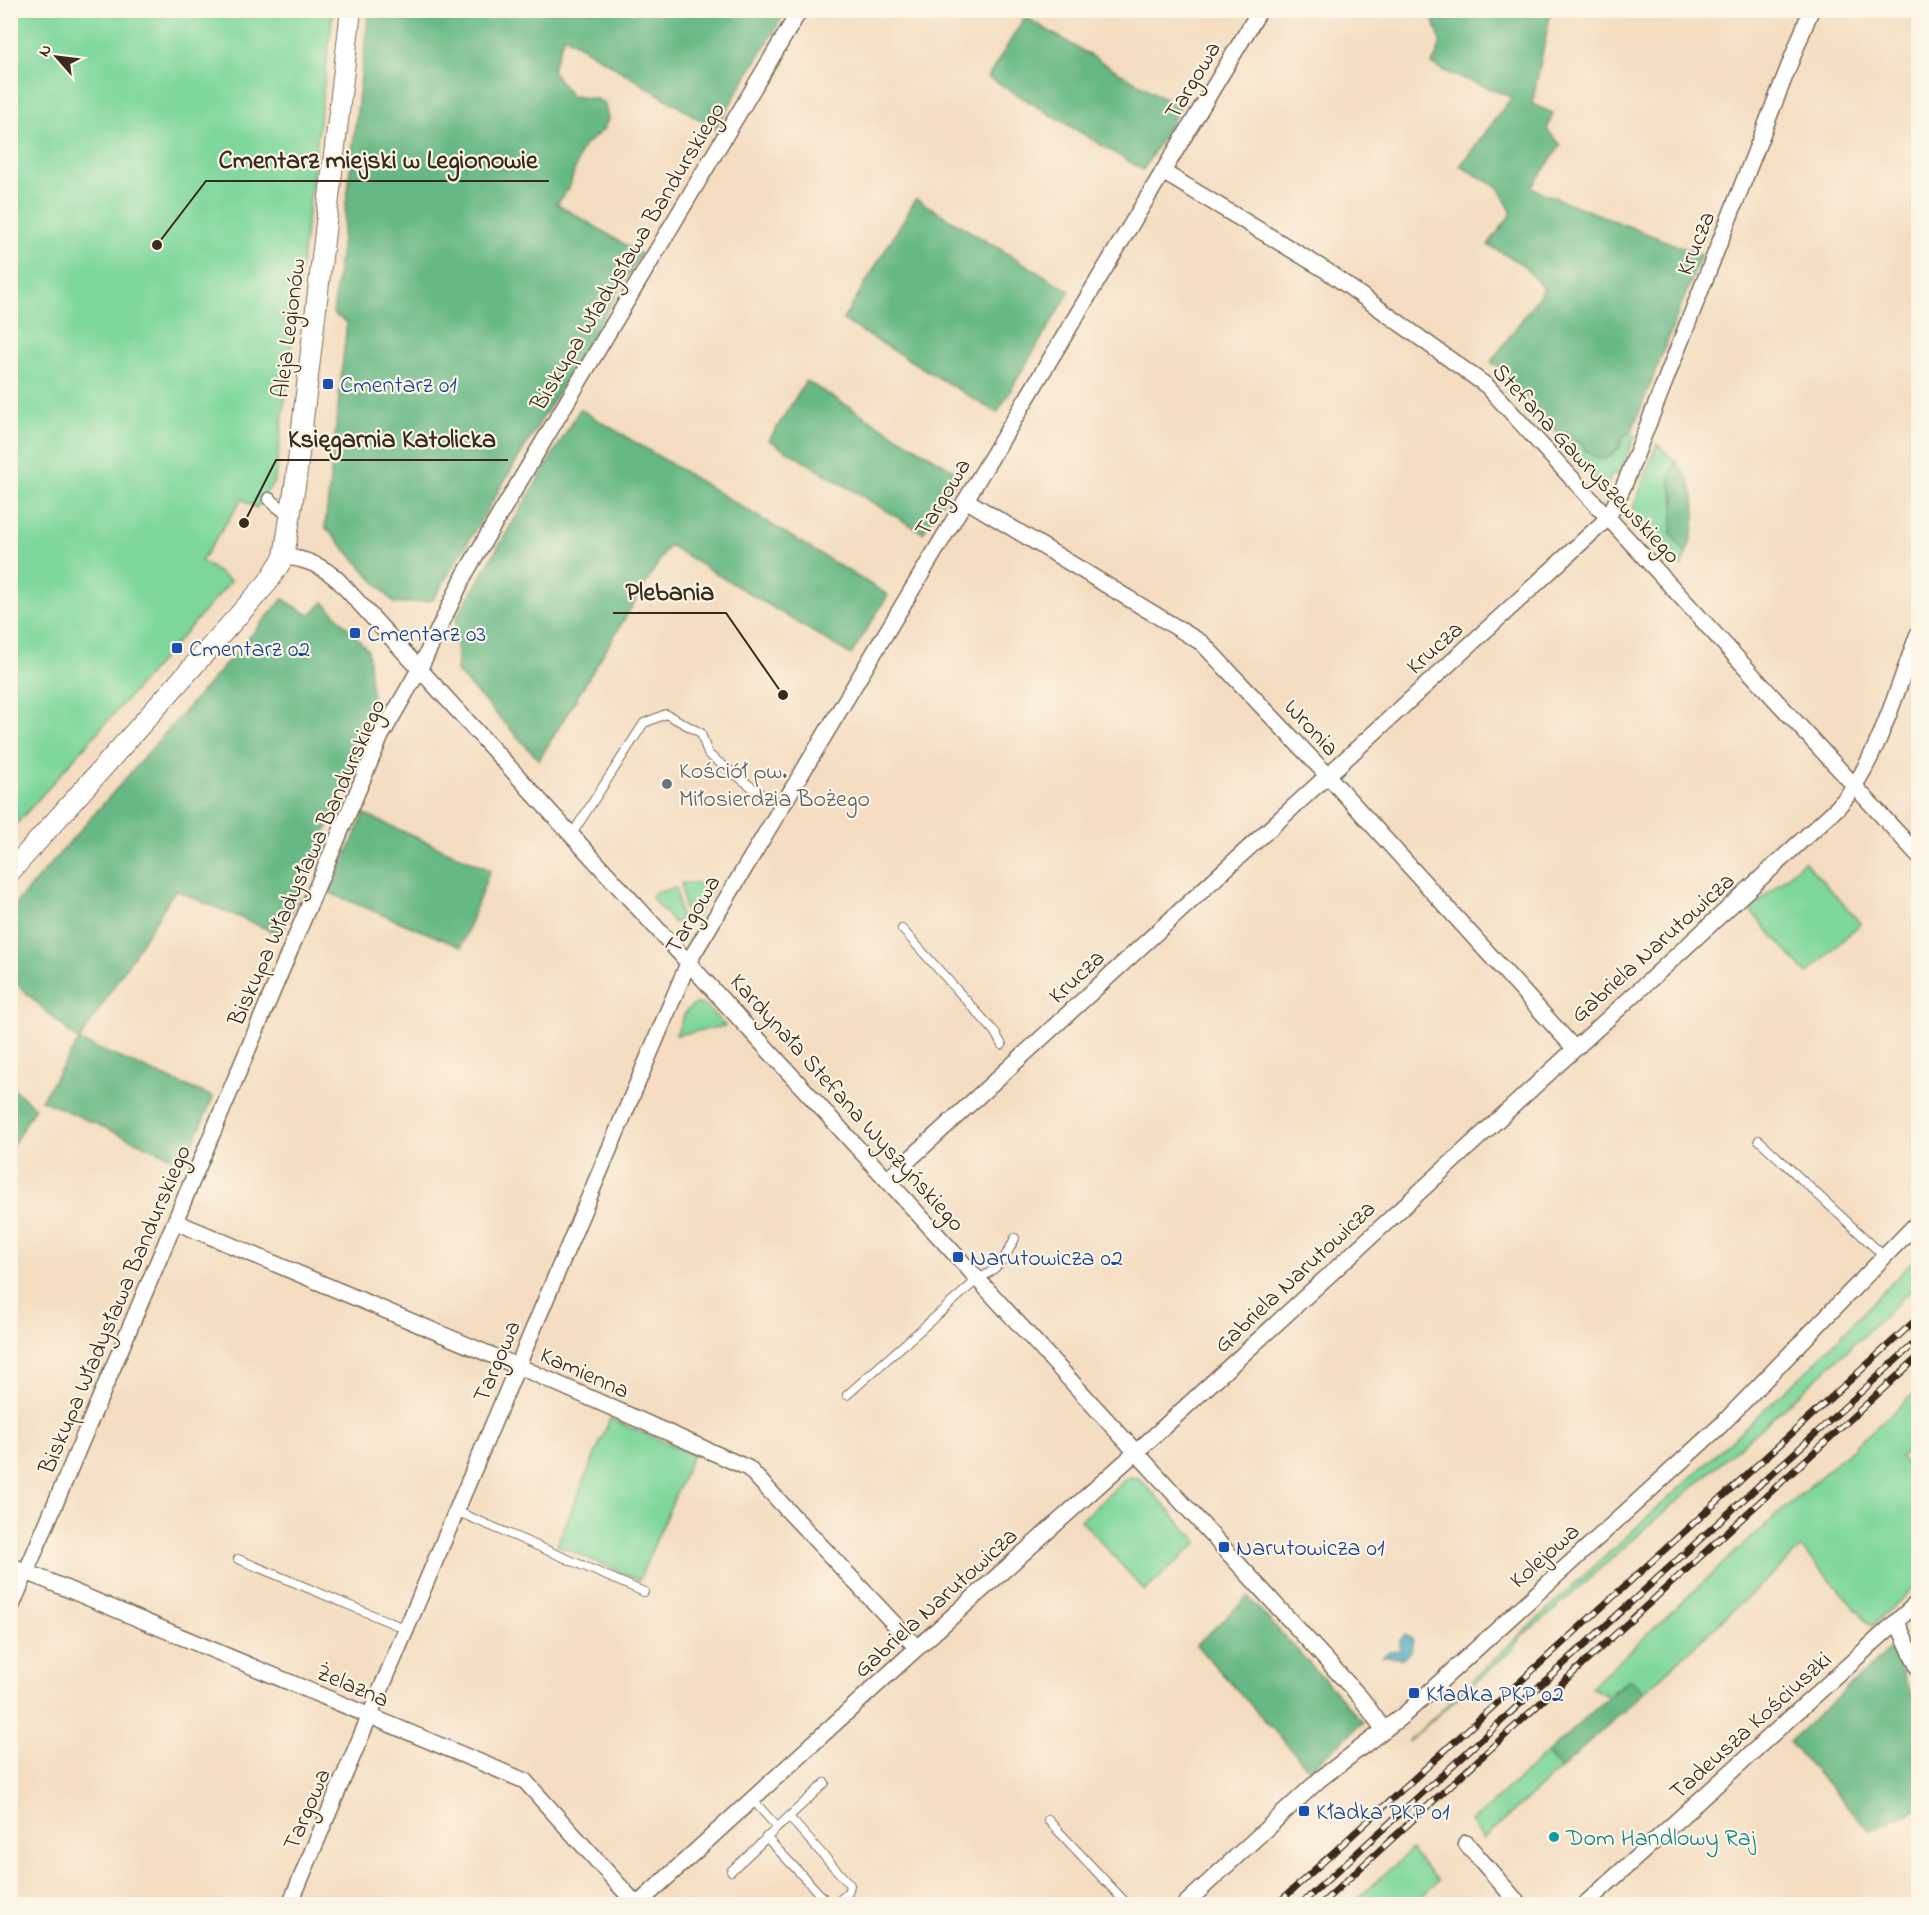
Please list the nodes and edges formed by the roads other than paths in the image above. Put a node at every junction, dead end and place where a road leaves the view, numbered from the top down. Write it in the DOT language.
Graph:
graph roads {
  1 [pos="351,10"];
  2 [pos="800,10"];
  3 [pos="1260,10"];
  4 [pos="1811,10"];
  5 [pos="1163,172"];
  6 [pos="269,499"];
  7 [pos="966,500"];
  8 [pos="290,516"];
  9 [pos="1608,518"];
  10 [pos="284,557"];
  11 [pos="1918,634"];
  12 [pos="420,668"];
  13 [pos="1327,775"];
  14 [pos="1856,786"];
  15 [pos="783,807"];
  16 [pos="572,834"];
  17 [pos="1918,855"];
  18 [pos="10,872"];
  19 [pos="902,929"];
  20 [pos="689,961"];
  21 [pos="1002,1045"];
  22 [pos="1574,1048"];
  23 [pos="1759,1140"];
  24 [pos="887,1180"];
  25 [pos="176,1222"];
  26 [pos="1918,1222"];
  27 [pos="1016,1238"];
  28 [pos="1885,1257"];
  29 [pos="978,1279"];
  30 [pos="518,1367"];
  31 [pos="847,1395"];
  32 [pos="1137,1451"];
  33 [pos="456,1511"];
  34 [pos="238,1559"];
  35 [pos="10,1565"];
  36 [pos="27,1572"];
  37 [pos="644,1592"];
  38 [pos="1918,1602"];
  39 [pos="10,1610"];
  40 [pos="1897,1622"];
  41 [pos="406,1629"];
  42 [pos="917,1648"];
  43 [pos="1918,1668"];
  44 [pos="369,1717"];
  45 [pos="1384,1730"];
  46 [pos="825,1783"];
  47 [pos="752,1800"];
  48 [pos="789,1816"];
  49 [pos="1048,1820"];
  50 [pos="777,1827"];
  51 [pos="766,1837"];
  52 [pos="1466,1843"];
  53 [pos="731,1870"];
  54 [pos="290,1905"];
  55 [pos="637,1905"];
  56 [pos="829,1905"];
  57 [pos="835,1905"];
  58 [pos="1127,1905"];
  59 [pos="1185,1905"];
  60 [pos="1519,1905"];
  61 [pos="1585,1905"];
  1 -- 8 [label="street, Aleja Legionów"];
  2 -- 12 [label="street, Biskupa Władysława Bandurskiego"];
  3 -- 5 [label="street, Targowa"];
  4 -- 9 [label="street, Krucza"];
  5 -- 7 [label="street, Targowa"];
  5 -- 9 [label="street, Stefana Gawryszewskiego"];
  6 -- 8 [label="street"];
  7 -- 13 [label="street, Wronia"];
  7 -- 15 [label="street, Targowa"];
  8 -- 10 [label="street, Aleja Legionów"];
  9 -- 13 [label="street, Krucza"];
  9 -- 14 [label="street, Stefana Gawryszewskiego"];
  10 -- 12 [label="street, Kardynała Stefana Wyszyńskiego"];
  10 -- 18 [label="street, Aleja Legionów"];
  11 -- 14 [label="street, Gabriela Narutowicza"];
  12 -- 16 [label="street, Kardynała Stefana Wyszyńskiego"];
  12 -- 25 [label="street, Biskupa Władysława Bandurskiego"];
  13 -- 22 [label="street, Wronia"];
  13 -- 24 [label="street, Krucza"];
  14 -- 17 [label="street, Stefana Gawryszewskiego"];
  14 -- 22 [label="street, Gabriela Narutowicza"];
  15 -- 16 [label="lane"];
  15 -- 20 [label="street, Targowa"];
  16 -- 20 [label="street, Kardynała Stefana Wyszyńskiego"];
  19 -- 21 [label="lane"];
  20 -- 24 [label="street, Kardynała Stefana Wyszyńskiego"];
  20 -- 30 [label="street, Targowa"];
  22 -- 32 [label="street, Gabriela Narutowicza"];
  23 -- 28 [label="lane"];
  24 -- 29 [label="street, Kardynała Stefana Wyszyńskiego"];
  25 -- 30 [label="street, Kamienna"];
  25 -- 36 [label="street, Biskupa Władysława Bandurskiego"];
  26 -- 28 [label="street, Kolejowa"];
  27 -- 29 [label="lane"];
  28 -- 45 [label="street, Kolejowa"];
  29 -- 31 [label="lane"];
  29 -- 32 [label="street, Kardynała Stefana Wyszyńskiego"];
  30 -- 33 [label="street, Targowa"];
  30 -- 42 [label="street, Kamienna"];
  32 -- 42 [label="street, Gabriela Narutowicza"];
  32 -- 45 [label="street, Kardynała Stefana Wyszyńskiego"];
  33 -- 37 [label="lane"];
  33 -- 41 [label="street, Targowa"];
  34 -- 41 [label="lane"];
  35 -- 36 [label="street, Żelazna"];
  36 -- 39 [label="street, Biskupa Władysława Bandurskiego"];
  36 -- 44 [label="street, Żelazna"];
  38 -- 40 [label="street, Tadeusza Kościuszki"];
  40 -- 43 [label="street"];
  40 -- 61 [label="street, Tadeusza Kościuszki"];
  41 -- 44 [label="street, Targowa"];
  42 -- 47 [label="street, Gabriela Narutowicza"];
  44 -- 54 [label="street, Targowa"];
  44 -- 55 [label="street, Żelazna"];
  45 -- 59 [label="street, Kolejowa"];
  46 -- 48 [label="lane"];
  47 -- 50 [label="lane"];
  47 -- 55 [label="street, Gabriela Narutowicza"];
  48 -- 50 [label="lane"];
  48 -- 57 [label="lane"];
  49 -- 58 [label="lane"];
  50 -- 51 [label="lane"];
  51 -- 53 [label="lane"];
  51 -- 56 [label="lane"];
  52 -- 60 [label="street"];
}
